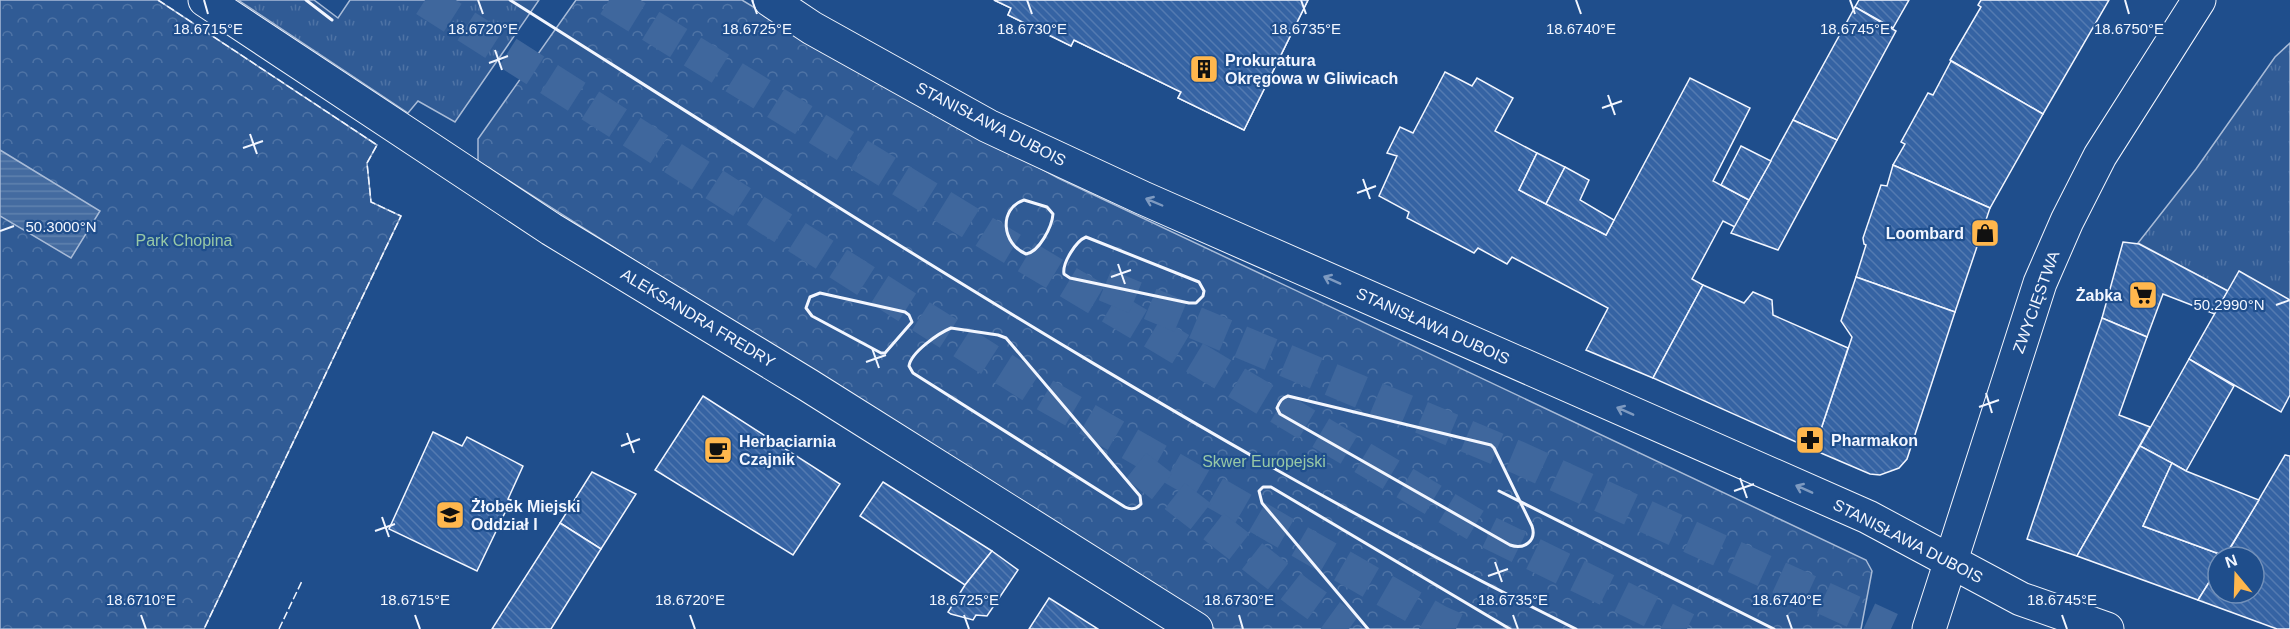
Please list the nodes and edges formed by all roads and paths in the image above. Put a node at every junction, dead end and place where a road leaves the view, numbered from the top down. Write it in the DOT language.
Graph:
graph roads {
  1 [pos="205,0"];
  2 [pos="770,0"];
  3 [pos="2199,0"];
  4 [pos="1950,562"];
  5 [pos="1196,629"];
  6 [pos="1929,629"];
  7 [pos="2107,629"];
  1 -- 5 [label="street, ALEKSANDRA FREDRY"];
  4 -- 2 [label="street, STANISŁAWA DUBOIS, one-way"];
  3 -- 4 [label="street, ZWYCIĘSTWA"];
  4 -- 6 [label="street, ZWYCIĘSTWA"];
  4 -- 7 [label="street, STANISŁAWA DUBOIS"];
}
